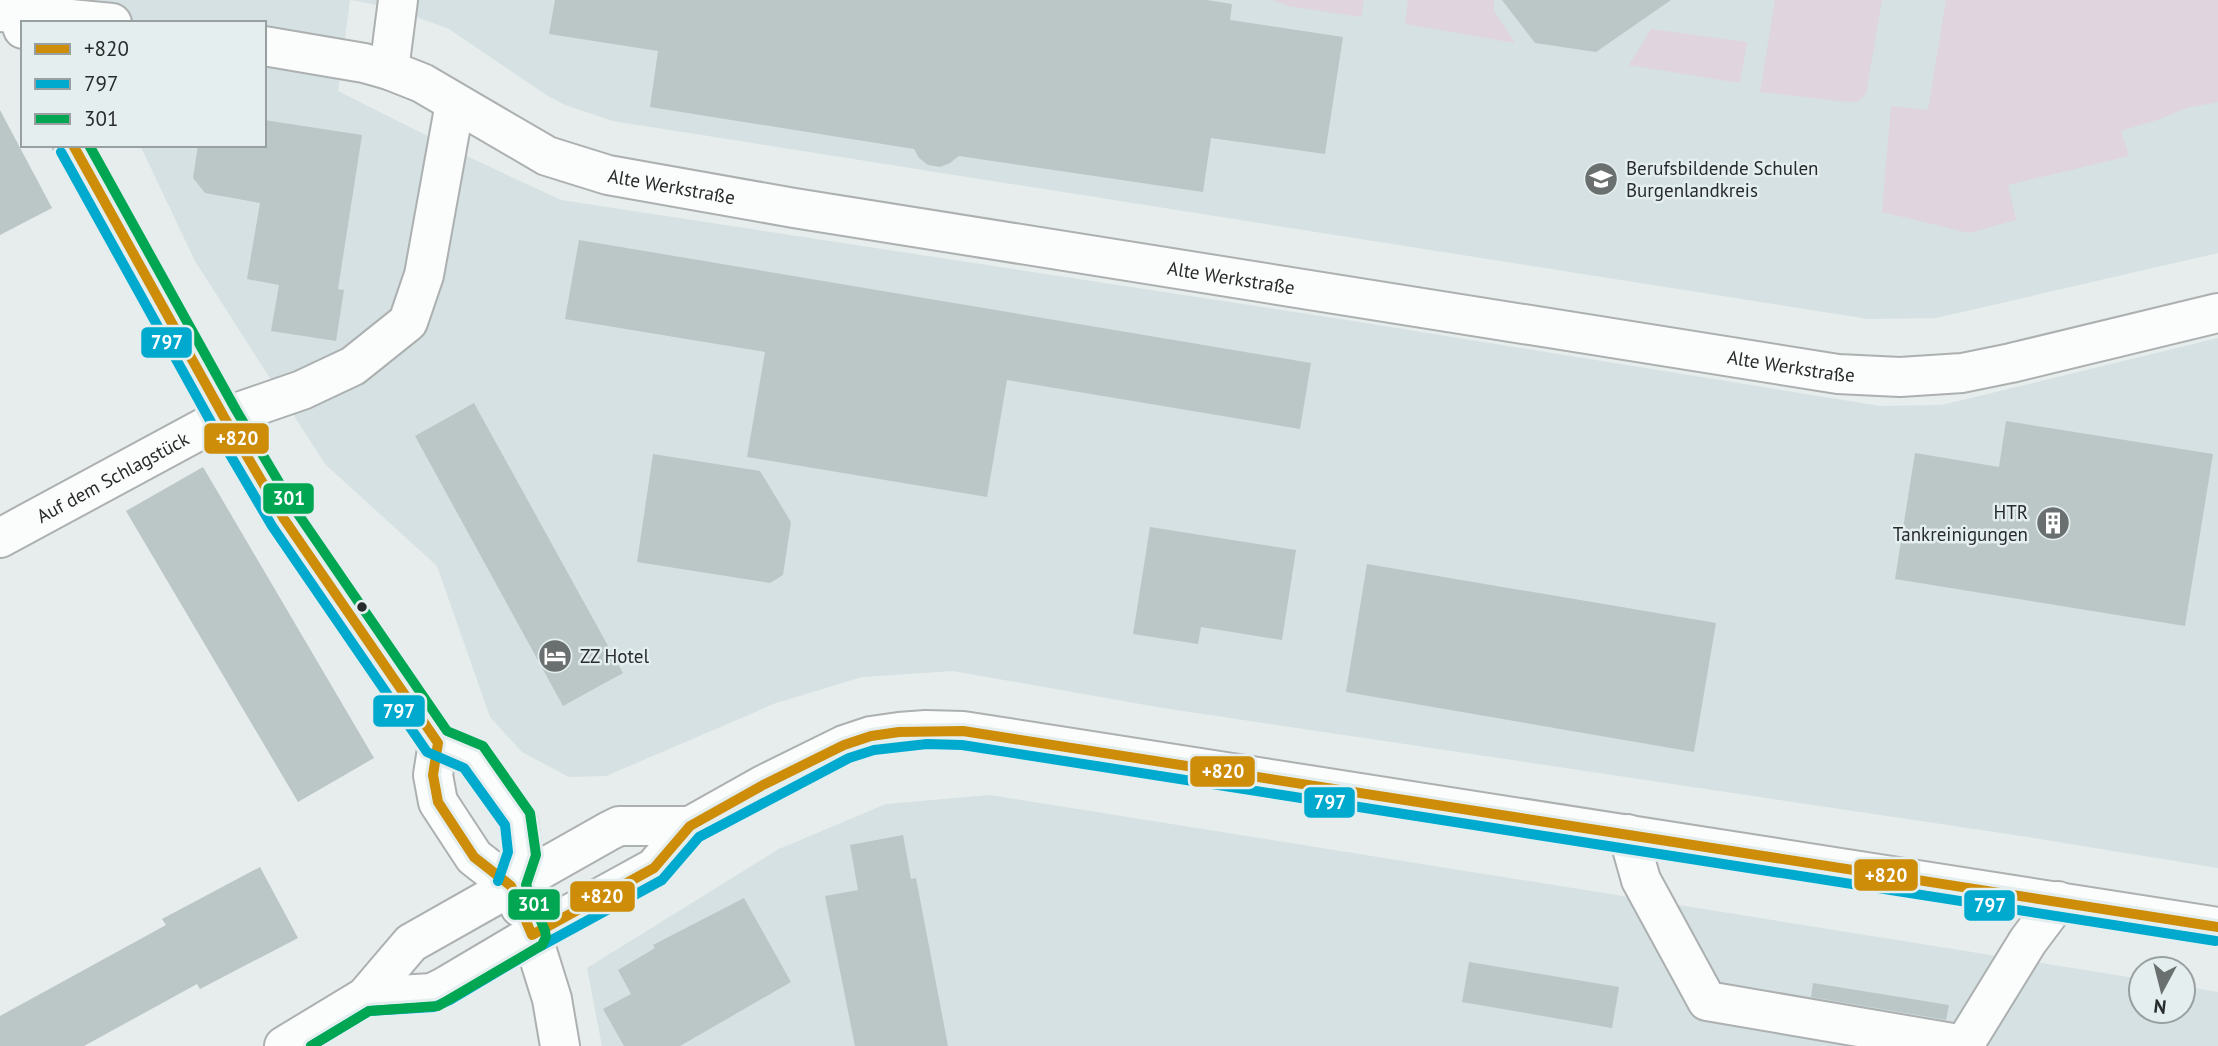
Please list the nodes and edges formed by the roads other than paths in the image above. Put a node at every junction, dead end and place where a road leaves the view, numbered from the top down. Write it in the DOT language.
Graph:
graph roads {
  1 [pos="398,0"];
  2 [pos="14,14"];
  3 [pos="90,21"];
  4 [pos="266,46"];
  5 [pos="389,70"];
  6 [pos="455,103"];
  7 [pos="74,147"];
  8 [pos="2218,313"];
  9 [pos="224,417"];
  10 [pos="0,538"];
  11 [pos="438,743"];
  12 [pos="690,827"];
  13 [pos="1628,834"];
  14 [pos="511,886"];
  15 [pos="2058,901"];
  16 [pos="2218,927"];
  17 [pos="532,935"];
  18 [pos="365,997"];
  19 [pos="284,1046"];
  20 [pos="561,1046"];
  1 -- 5 [label="main road"];
  2 -- 3 [label="main road"];
  4 -- 5 [label="main road, Alte Werkstraße"];
  5 -- 6 [label="main road, Alte Werkstraße"];
  6 -- 8 [label="main road, Alte Werkstraße"];
  6 -- 9 [label="main road, Auf dem Schlagstück"];
  7 -- 9 [label="main road"];
  9 -- 10 [label="main road, Auf dem Schlagstück"];
  9 -- 11 [label="main road"];
  11 -- 14 [label="main road"];
  11 -- 14 [label="main road"];
  12 -- 13 [label="main road"];
  12 -- 14 [label="main road"];
  12 -- 17 [label="main road"];
  13 -- 15 [label="main road"];
  13 -- 15 [label="main road"];
  14 -- 17 [label="main road"];
  14 -- 18 [label="main road"];
  15 -- 16 [label="main road"];
  17 -- 18 [label="main road"];
  17 -- 20 [label="main road"];
  18 -- 19 [label="main road"];
}
